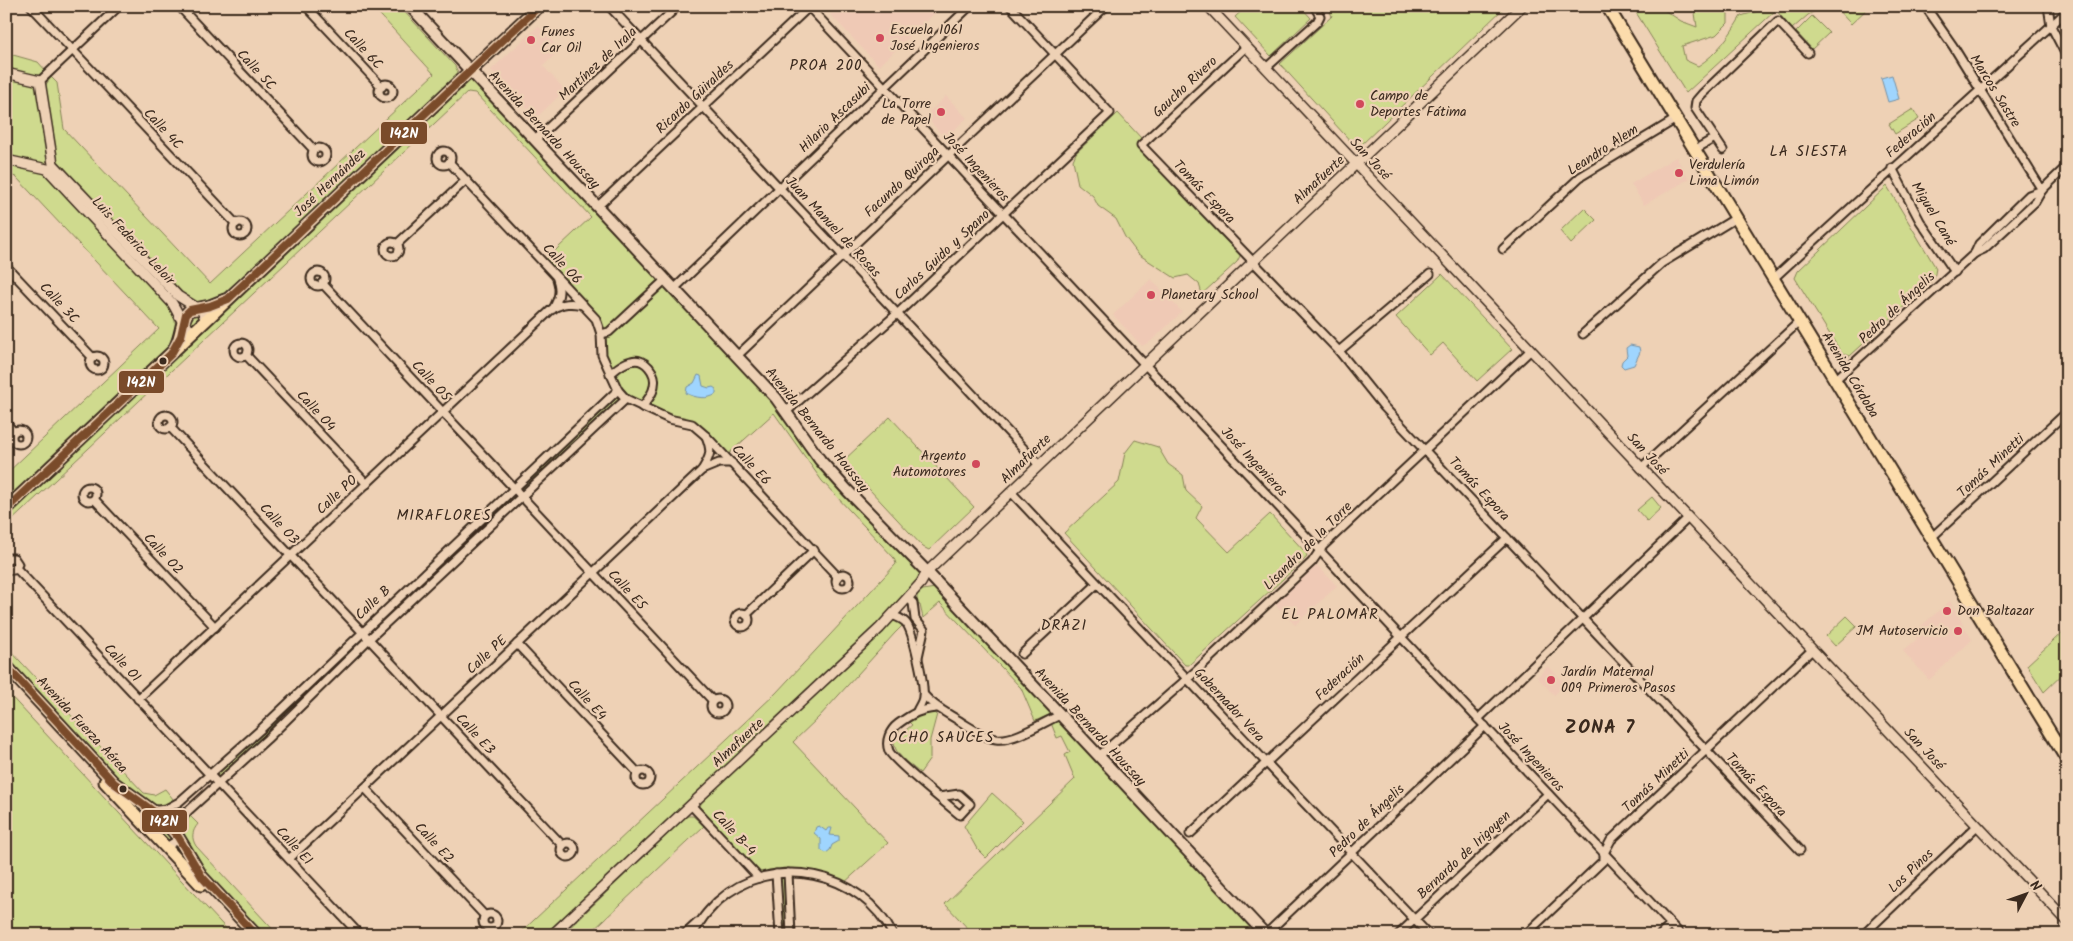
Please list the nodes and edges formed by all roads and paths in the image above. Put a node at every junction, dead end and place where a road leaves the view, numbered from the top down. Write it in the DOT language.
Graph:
graph roads {
  1 [pos="31,6"];
  2 [pos="119,6"];
  3 [pos="179,6"];
  4 [pos="306,6"];
  5 [pos="410,6"];
  6 [pos="539,6"];
  7 [pos="609,6"];
  8 [pos="678,6"];
  9 [pos="809,6"];
  10 [pos="970,6"];
  11 [pos="1010,6"];
  12 [pos="1106,6"];
  13 [pos="1208,6"];
  14 [pos="1314,6"];
  15 [pos="1522,6"];
  16 [pos="1607,6"];
  17 [pos="1925,6"];
  18 [pos="2048,6"];
  19 [pos="2067,11"];
  20 [pos="2051,26"];
  21 [pos="642,41"];
  22 [pos="1246,47"];
  23 [pos="73,50"];
  24 [pos="1808,53"];
  25 [pos="1055,54"];
  26 [pos="2067,57"];
  27 [pos="1266,68"];
  28 [pos="470,71"];
  29 [pos="6,73"];
  30 [pos="40,81"];
  31 [pos="382,87"];
  32 [pos="885,87"];
  33 [pos="1980,91"];
  34 [pos="703,107"];
  35 [pos="1676,119"];
  36 [pos="1715,138"];
  37 [pos="535,140"];
  38 [pos="1142,145"];
  39 [pos="314,150"];
  40 [pos="1694,150"];
  41 [pos="1723,150"];
  42 [pos="948,155"];
  43 [pos="6,160"];
  44 [pos="449,162"];
  45 [pos="1356,164"];
  46 [pos="2067,166"];
  47 [pos="50,167"];
  48 [pos="1892,168"];
  49 [pos="466,180"];
  50 [pos="779,188"];
  51 [pos="2042,190"];
  52 [pos="597,207"];
  53 [pos="1004,214"];
  54 [pos="1736,218"];
  55 [pos="236,224"];
  56 [pos="397,244"];
  57 [pos="1503,249"];
  58 [pos="842,256"];
  59 [pos="1253,261"];
  60 [pos="6,266"];
  61 [pos="1955,272"];
  62 [pos="1430,274"];
  63 [pos="556,276"];
  64 [pos="1773,279"];
  65 [pos="666,280"];
  66 [pos="322,283"];
  67 [pos="674,289"];
  68 [pos="228,299"];
  69 [pos="583,305"];
  70 [pos="198,308"];
  71 [pos="552,309"];
  72 [pos="897,314"];
  73 [pos="206,321"];
  74 [pos="1800,322"];
  75 [pos="183,323"];
  76 [pos="196,330"];
  77 [pos="601,334"];
  78 [pos="1583,334"];
  79 [pos="1531,350"];
  80 [pos="1339,351"];
  81 [pos="170,354"];
  82 [pos="246,355"];
  83 [pos="737,356"];
  84 [pos="93,358"];
  85 [pos="1145,364"];
  86 [pos="610,374"];
  87 [pos="1835,380"];
  88 [pos="618,390"];
  89 [pos="626,399"];
  90 [pos="642,407"];
  91 [pos="443,412"];
  92 [pos="787,412"];
  93 [pos="2067,412"];
  94 [pos="6,423"];
  95 [pos="170,427"];
  96 [pos="14,432"];
  97 [pos="706,436"];
  98 [pos="1425,450"];
  99 [pos="732,463"];
  100 [pos="1038,466"];
  101 [pos="1642,468"];
  102 [pos="702,470"];
  103 [pos="367,484"];
  104 [pos="514,489"];
  105 [pos="1011,492"];
  106 [pos="522,496"];
  107 [pos="94,498"];
  108 [pos="6,509"];
  109 [pos="1688,518"];
  110 [pos="1507,538"];
  111 [pos="1931,538"];
  112 [pos="814,550"];
  113 [pos="1320,551"];
  114 [pos="291,555"];
  115 [pos="6,561"];
  116 [pos="6,568"];
  117 [pos="17,569"];
  118 [pos="927,572"];
  119 [pos="593,573"];
  120 [pos="838,577"];
  121 [pos="1098,584"];
  122 [pos="908,598"];
  123 [pos="746,615"];
  124 [pos="892,615"];
  125 [pos="1584,618"];
  126 [pos="915,620"];
  127 [pos="905,621"];
  128 [pos="214,627"];
  129 [pos="362,631"];
  130 [pos="1401,637"];
  131 [pos="369,639"];
  132 [pos="517,644"];
  133 [pos="1812,650"];
  134 [pos="1022,654"];
  135 [pos="918,657"];
  136 [pos="6,666"];
  137 [pos="6,676"];
  138 [pos="1187,678"];
  139 [pos="924,694"];
  140 [pos="138,699"];
  141 [pos="713,701"];
  142 [pos="936,708"];
  143 [pos="917,711"];
  144 [pos="1060,715"];
  145 [pos="441,716"];
  146 [pos="1478,719"];
  147 [pos="1484,726"];
  148 [pos="1706,750"];
  149 [pos="1099,756"];
  150 [pos="2067,760"];
  151 [pos="1266,763"];
  152 [pos="638,773"];
  153 [pos="210,774"];
  154 [pos="218,783"];
  155 [pos="365,788"];
  156 [pos="1548,794"];
  157 [pos="939,797"];
  158 [pos="691,805"];
  159 [pos="152,810"];
  160 [pos="143,823"];
  161 [pos="1977,826"];
  162 [pos="1190,834"];
  163 [pos="178,837"];
  164 [pos="163,844"];
  165 [pos="563,846"];
  166 [pos="1800,850"];
  167 [pos="1351,853"];
  168 [pos="1604,853"];
  169 [pos="289,859"];
  170 [pos="788,873"];
  171 [pos="773,875"];
  172 [pos="759,878"];
  173 [pos="485,916"];
  174 [pos="1414,920"];
  175 [pos="699,921"];
  176 [pos="2067,921"];
  177 [pos="1671,924"];
  178 [pos="1870,928"];
  179 [pos="248,935"];
  180 [pos="256,935"];
  181 [pos="360,935"];
  182 [pos="552,935"];
  183 [pos="684,935"];
  184 [pos="693,935"];
  185 [pos="780,935"];
  186 [pos="791,935"];
  187 [pos="893,935"];
  188 [pos="1266,935"];
  189 [pos="1398,935"];
  190 [pos="1429,935"];
  191 [pos="1525,935"];
  192 [pos="1660,935"];
  193 [pos="1680,935"];
  194 [pos="1863,935"];
  195 [pos="1877,935"];
  1 -- 23 [label="street, Calle 4C"];
  2 -- 23 [label="street"];
  3 -- 39 [label="street, Calle 5C"];
  4 -- 31 [label="street, Calle 6C"];
  5 -- 28 [label="main road, Avenida Bernardo Houssay"];
  6 -- 28 [label="main road, José Hernández"];
  7 -- 21 [label="street, Juan Manuel de Rosas"];
  8 -- 21 [label="street, Martínez de Irala"];
  9 -- 32 [label="street, José Ingenieros"];
  9 -- 34 [label="street, Ricardo Güiraldes"];
  10 -- 32 [label="street, Hilario Ascasubi"];
  11 -- 25 [label="street"];
  12 -- 25 [label="street, Facundo Quiroga"];
  13 -- 22 [label="street, San José"];
  14 -- 27 [label="street"];
  15 -- 45 [label="street, Almafuerte"];
  16 -- 35 [label="main road, Avenida Córdoba"];
  17 -- 33 [label="street, Marcos Sastre"];
  18 -- 20 [label="street"];
  19 -- 20 [label="street, Federación"];
  20 -- 26 [label="street"];
  20 -- 33 [label="street, Federación"];
  21 -- 34 [label="street, Juan Manuel de Rosas"];
  21 -- 37 [label="street, Martínez de Irala"];
  22 -- 27 [label="street, San José"];
  22 -- 38 [label="street, Gaucho Rivero"];
  23 -- 30 [label="street"];
  23 -- 55 [label="street, Calle 4C"];
  24 -- 36 [label="street"];
  25 -- 42 [label="street, Facundo Quiroga"];
  25 -- 53 [label="street, Carlos Guido y Spano"];
  27 -- 45 [label="street, San José"];
  28 -- 37 [label="main road, Avenida Bernardo Houssay"];
  28 -- 68 [label="main road, José Hernández"];
  29 -- 30 [label="street"];
  30 -- 47 [label="street"];
  32 -- 42 [label="street, José Ingenieros"];
  32 -- 50 [label="street, Hilario Ascasubi"];
  33 -- 48 [label="street, Federación"];
  33 -- 51 [label="street, Marcos Sastre"];
  34 -- 50 [label="street, Juan Manuel de Rosas"];
  34 -- 52 [label="street, Ricardo Güiraldes"];
  35 -- 40 [label="main road, Avenida Córdoba"];
  35 -- 57 [label="street, Leandro Alem"];
  36 -- 40 [label="street"];
  36 -- 41 [label="street"];
  37 -- 52 [label="main road, Avenida Bernardo Houssay"];
  38 -- 59 [label="street, Tomás Espora"];
  40 -- 54 [label="main road, Avenida Córdoba"];
  42 -- 53 [label="street, José Ingenieros"];
  42 -- 58 [label="street, Facundo Quiroga"];
  43 -- 47 [label="street"];
  44 -- 49 [label="street, Calle O6"];
  45 -- 59 [label="street, Almafuerte"];
  45 -- 79 [label="street, San José"];
  46 -- 51 [label="street, Pedro de Ángelis"];
  47 -- 70 [label="street, Luis Federico Leloir"];
  47 -- 75 [label="street, Luis Federico Leloir"];
  48 -- 61 [label="street, Miguel Cané"];
  48 -- 64 [label="street, Federación"];
  49 -- 56 [label="street"];
  49 -- 63 [label="street, Calle O6"];
  50 -- 58 [label="street, Juan Manuel de Rosas"];
  50 -- 67 [label="street, Hilario Ascasubi"];
  51 -- 61 [label="street, Pedro de Ángelis"];
  52 -- 65 [label="main road, Avenida Bernardo Houssay"];
  53 -- 72 [label="street, Carlos Guido y Spano"];
  53 -- 85 [label="street, José Ingenieros"];
  54 -- 64 [label="main road, Avenida Córdoba"];
  54 -- 78 [label="street"];
  58 -- 72 [label="street, Juan Manuel de Rosas"];
  58 -- 83 [label="street, Facundo Quiroga"];
  59 -- 80 [label="street, Tomás Espora"];
  59 -- 85 [label="street, Almafuerte"];
  60 -- 84 [label="street, Calle 3C"];
  61 -- 87 [label="street, Pedro de Ángelis"];
  62 -- 80 [label="street"];
  63 -- 69 [label="street, Calle O6"];
  63 -- 71 [label="street, Calle PO"];
  64 -- 74 [label="main road, Avenida Córdoba"];
  65 -- 67 [label="main road, Avenida Bernardo Houssay"];
  65 -- 77 [label="street"];
  66 -- 91 [label="street, Calle O5"];
  67 -- 83 [label="main road, Avenida Bernardo Houssay"];
  68 -- 70 [label="main road, José Hernández"];
  68 -- 73 [label="main road, José Hernández"];
  69 -- 71 [label="street"];
  69 -- 77 [label="street, Calle O6"];
  70 -- 73 [label="street, Luis Federico Leloir"];
  70 -- 75 [label="main road, José Hernández"];
  71 -- 91 [label="street, Calle PO"];
  72 -- 92 [label="street, Carlos Guido y Spano"];
  72 -- 100 [label="street, Juan Manuel de Rosas"];
  73 -- 76 [label="main road, José Hernández"];
  74 -- 87 [label="main road, Avenida Córdoba"];
  74 -- 101 [label="street"];
  75 -- 76 [label="street"];
  75 -- 81 [label="main road, José Hernández"];
  76 -- 81 [label="main road, José Hernández"];
  77 -- 86 [label="street, Calle O6"];
  79 -- 98 [label="street, Lisandro de la Torre"];
  79 -- 101 [label="street, San José"];
  80 -- 98 [label="street, Tomás Espora"];
  81 -- 108 [label="main road, José Hernández"];
  82 -- 103 [label="street, Calle O4"];
  83 -- 92 [label="main road, Avenida Bernardo Houssay"];
  85 -- 100 [label="street, Almafuerte"];
  85 -- 113 [label="street, José Ingenieros"];
  86 -- 88 [label="street, Calle O6"];
  86 -- 90 [label="street"];
  87 -- 111 [label="main road, Avenida Córdoba"];
  88 -- 89 [label="street, Calle O6"];
  88 -- 104 [label="street, Calle B"];
  89 -- 90 [label="street, Calle E6"];
  89 -- 106 [label="street, Calle B"];
  90 -- 97 [label="street, Calle E6"];
  91 -- 103 [label="street, Calle PO"];
  91 -- 104 [label="street, Calle O5"];
  92 -- 118 [label="main road, Avenida Bernardo Houssay"];
  93 -- 111 [label="street, Tomás Minetti"];
  94 -- 96 [label="street"];
  95 -- 114 [label="street, Calle O3"];
  97 -- 99 [label="street, Calle E6"];
  97 -- 102 [label="street, Calle PE"];
  98 -- 110 [label="street, Tomás Espora"];
  98 -- 113 [label="street, Lisandro de la Torre"];
  99 -- 102 [label="street, Calle PE"];
  99 -- 112 [label="street, Calle E6"];
  100 -- 105 [label="street, Almafuerte"];
  101 -- 109 [label="street, San José"];
  102 -- 119 [label="street, Calle PE"];
  103 -- 114 [label="street, Calle PO"];
  104 -- 106 [label="street, Calle O5"];
  104 -- 129 [label="street, Calle B"];
  105 -- 118 [label="street, Almafuerte"];
  105 -- 121 [label="street, Gobernador Vera"];
  106 -- 119 [label="street, Calle E5"];
  106 -- 131 [label="street, Calle B"];
  107 -- 128 [label="street, Calle O2"];
  109 -- 125 [label="street"];
  109 -- 133 [label="street, San José"];
  110 -- 125 [label="street, Tomás Espora"];
  110 -- 130 [label="street, Federación"];
  111 -- 150 [label="main road, Avenida Córdoba"];
  112 -- 120 [label="street, Calle E6"];
  112 -- 123 [label="street"];
  113 -- 130 [label="street, José Ingenieros"];
  113 -- 138 [label="street, Lisandro de la Torre"];
  114 -- 128 [label="street, Calle PO"];
  114 -- 129 [label="street, Calle O3"];
  115 -- 117 [label="street, Calle O1"];
  116 -- 117 [label="street"];
  117 -- 140 [label="street, Calle O1"];
  118 -- 122 [label="street, Almafuerte"];
  118 -- 144 [label="main road, Avenida Bernardo Houssay"];
  119 -- 132 [label="street, Calle PE"];
  119 -- 141 [label="street, Calle E5"];
  121 -- 134 [label="street"];
  121 -- 138 [label="street, Gobernador Vera"];
  122 -- 124 [label="street, Almafuerte"];
  122 -- 126 [label="street"];
  124 -- 127 [label="street"];
  124 -- 158 [label="street, Almafuerte"];
  125 -- 146 [label="street"];
  125 -- 148 [label="street, Tomás Espora"];
  126 -- 127 [label="street"];
  126 -- 135 [label="street"];
  127 -- 135 [label="street"];
  128 -- 140 [label="street, Calle PO"];
  129 -- 131 [label="street, Calle O3"];
  129 -- 153 [label="street, Calle B"];
  130 -- 146 [label="street, José Ingenieros"];
  130 -- 151 [label="street, Federación"];
  131 -- 145 [label="street, Calle E3"];
  131 -- 154 [label="street, Calle B"];
  132 -- 145 [label="street, Calle PE"];
  132 -- 152 [label="street, Calle E4"];
  133 -- 148 [label="street, Tomás Minetti"];
  133 -- 161 [label="street, San José"];
  135 -- 139 [label="street"];
  136 -- 159 [label="main road, Avenida Fuerza Aérea"];
  137 -- 160 [label="main road, Avenida Fuerza Aérea"];
  138 -- 149 [label="street, Lisandro de la Torre"];
  138 -- 151 [label="street, Gobernador Vera"];
  139 -- 142 [label="street"];
  139 -- 143 [label="street"];
  140 -- 153 [label="street, Calle O1"];
  142 -- 143 [label="street"];
  142 -- 144 [label="street"];
  143 -- 157 [label="street"];
  144 -- 149 [label="main road, Avenida Bernardo Houssay"];
  145 -- 155 [label="street, Calle PE"];
  145 -- 165 [label="street, Calle E3"];
  146 -- 147 [label="street, José Ingenieros"];
  147 -- 156 [label="street, José Ingenieros"];
  147 -- 167 [label="street, Pedro de Ángelis"];
  148 -- 166 [label="street, Tomás Espora"];
  148 -- 168 [label="street, Tomás Minetti"];
  149 -- 188 [label="main road, Avenida Bernardo Houssay"];
  151 -- 162 [label="street, Federación"];
  151 -- 167 [label="street, Gobernador Vera"];
  153 -- 154 [label="street, Calle E1"];
  153 -- 159 [label="street, Calle B"];
  154 -- 163 [label="street, Calle B"];
  154 -- 169 [label="street, Calle E1"];
  155 -- 169 [label="street, Calle PE"];
  155 -- 173 [label="street, Calle E2"];
  156 -- 168 [label="street, José Ingenieros"];
  156 -- 174 [label="street, Bernardo de Irigoyen"];
  158 -- 172 [label="street, Calle B-4"];
  158 -- 182 [label="street, Almafuerte"];
  159 -- 160 [label="street"];
  159 -- 163 [label="main road, Avenida Fuerza Aérea"];
  160 -- 164 [label="main road, Avenida Fuerza Aérea"];
  161 -- 176 [label="street, San José"];
  161 -- 178 [label="street, Los Pinos"];
  163 -- 164 [label="street"];
  163 -- 180 [label="main road, Avenida Fuerza Aérea"];
  164 -- 179 [label="main road, Avenida Fuerza Aérea"];
  167 -- 174 [label="street, Gobernador Vera"];
  167 -- 188 [label="street, Pedro de Ángelis"];
  168 -- 177 [label="street, José Ingenieros"];
  168 -- 191 [label="street, Tomás Minetti"];
  169 -- 181 [label="street, Calle E1"];
  170 -- 171 [label="street"];
  170 -- 186 [label="street"];
  170 -- 187 [label="street"];
  171 -- 172 [label="street"];
  171 -- 185 [label="street"];
  172 -- 175 [label="street"];
  174 -- 189 [label="street, Bernardo de Irigoyen"];
  174 -- 190 [label="street, Gobernador Vera"];
  175 -- 183 [label="street"];
  175 -- 184 [label="street"];
  177 -- 192 [label="street"];
  177 -- 193 [label="street, José Ingenieros"];
  178 -- 194 [label="street, Los Pinos"];
  178 -- 195 [label="street"];
}
